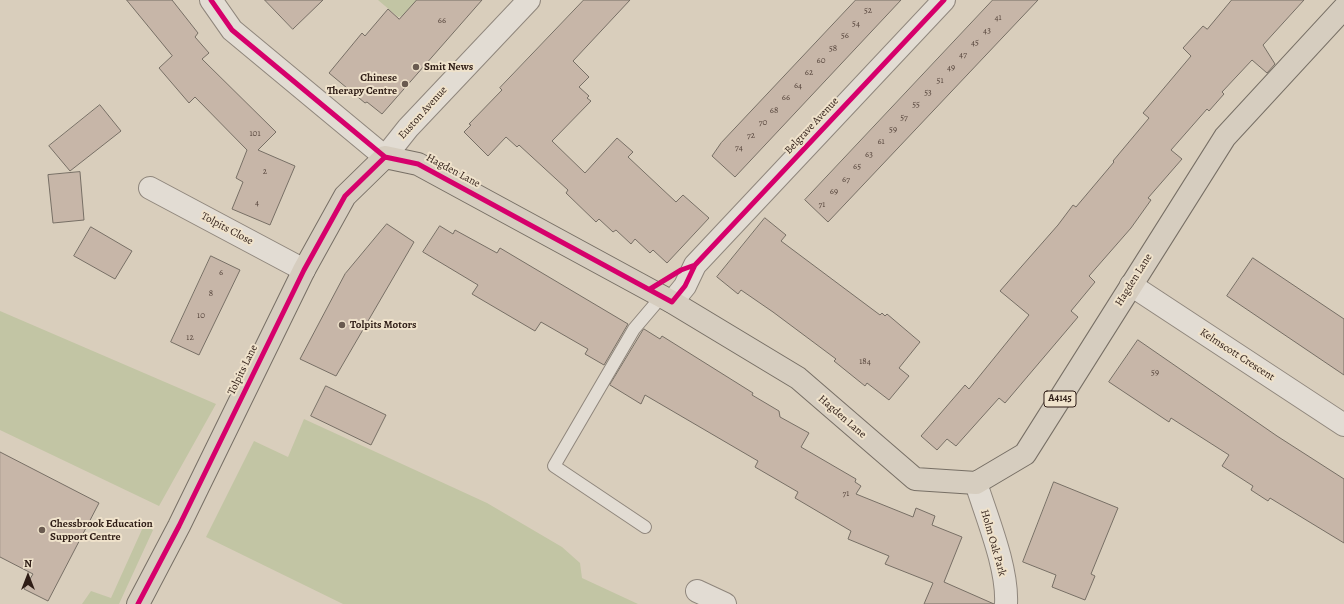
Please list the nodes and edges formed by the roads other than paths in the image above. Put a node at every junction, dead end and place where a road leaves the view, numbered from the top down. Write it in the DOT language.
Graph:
graph roads {
  1 [pos="211,0"];
  2 [pos="529,0"];
  3 [pos="944,0"];
  4 [pos="1344,8"];
  5 [pos="385,157"];
  6 [pos="150,188"];
  7 [pos="304,270"];
  8 [pos="1130,285"];
  9 [pos="667,299"];
  10 [pos="1344,425"];
  11 [pos="976,483"];
  12 [pos="645,527"];
  13 [pos="697,591"];
  14 [pos="138,604"];
  15 [pos="725,604"];
  16 [pos="1006,604"];
  1 -- 5 [label="street, Hagden Lane"];
  2 -- 5 [label="street, Euston Avenue"];
  3 -- 9 [label="street, Belgrave Avenue"];
  4 -- 8 [label="main road, Hagden Lane / A4145"];
  5 -- 7 [label="main road, Tolpits Lane"];
  5 -- 9 [label="main road, Hagden Lane"];
  6 -- 7 [label="street, Tolpits Close"];
  7 -- 14 [label="main road, Tolpits Lane"];
  8 -- 10 [label="street, Kelmscott Crescent"];
  8 -- 11 [label="main road, Hagden Lane / A4145"];
  9 -- 11 [label="main road, Hagden Lane"];
  9 -- 12 [label="lane"];
  11 -- 16 [label="street, Holm Oak Park"];
  13 -- 15 [label="street"];
}
